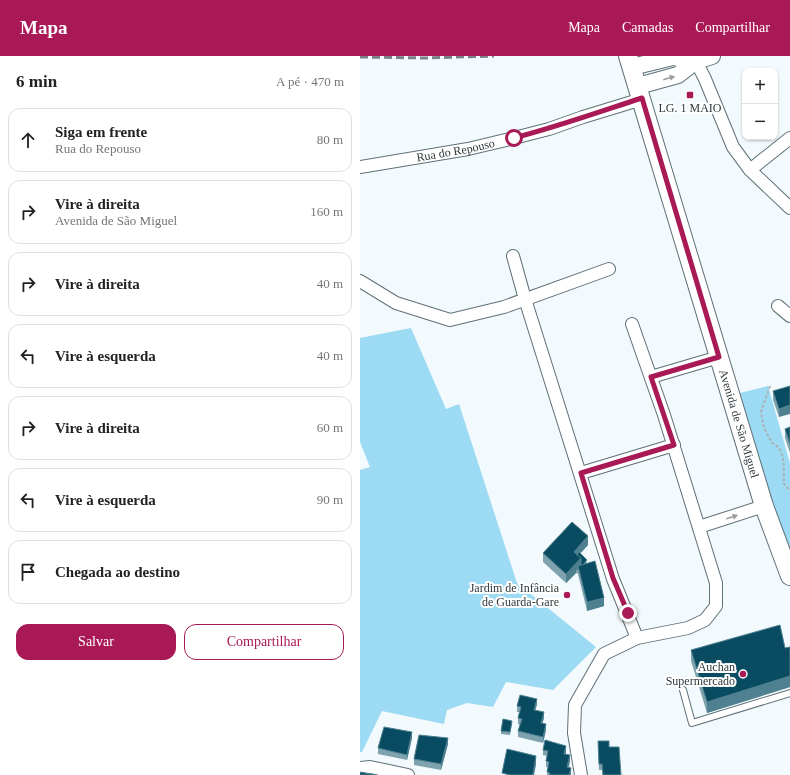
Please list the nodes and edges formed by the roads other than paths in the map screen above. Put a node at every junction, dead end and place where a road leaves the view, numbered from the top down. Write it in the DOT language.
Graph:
graph roads {
  1 [pos="712,56"];
  2 [pos="696,61"];
  3 [pos="630,62"];
  4 [pos="640,92"];
  5 [pos="790,138"];
  6 [pos="360,167"];
  7 [pos="750,170"];
  8 [pos="790,208"];
  9 [pos="513,256"];
  10 [pos="609,269"];
  11 [pos="360,281"];
  12 [pos="525,299"];
  13 [pos="778,306"];
  14 [pos="790,316"];
  15 [pos="632,324"];
  16 [pos="719,357"];
  17 [pos="651,377"];
  18 [pos="674,445"];
  19 [pos="581,473"];
  20 [pos="764,506"];
  21 [pos="699,527"];
  22 [pos="790,576"];
  23 [pos="638,638"];
  24 [pos="683,690"];
  25 [pos="790,693"];
  26 [pos="360,768"];
  27 [pos="408,775"];
  28 [pos="580,775"];
  1 -- 2 [label="main road"];
  2 -- 3 [label="main road"];
  4 -- 2 [label="main road, one-way"];
  2 -- 7 [label="street"];
  3 -- 4 [label="main road, Avenida de São Miguel"];
  4 -- 6 [label="street, Rua do Repouso"];
  4 -- 16 [label="main road, Avenida de São Miguel"];
  5 -- 7 [label="street"];
  7 -- 8 [label="street"];
  9 -- 12 [label="street"];
  10 -- 12 [label="street"];
  11 -- 12 [label="street"];
  12 -- 19 [label="street"];
  13 -- 14 [label="street"];
  15 -- 17 [label="street"];
  16 -- 17 [label="street"];
  16 -- 20 [label="main road, Avenida de São Miguel"];
  17 -- 18 [label="street"];
  18 -- 19 [label="street"];
  18 -- 21 [label="street"];
  19 -- 23 [label="street"];
  21 -- 20 [label="street, one-way"];
  20 -- 22 [label="main road, Avenida de São Miguel"];
  21 -- 23 [label="street"];
  23 -- 28 [label="street"];
  24 -- 25 [label="lane"];
  26 -- 27 [label="street"];
}
